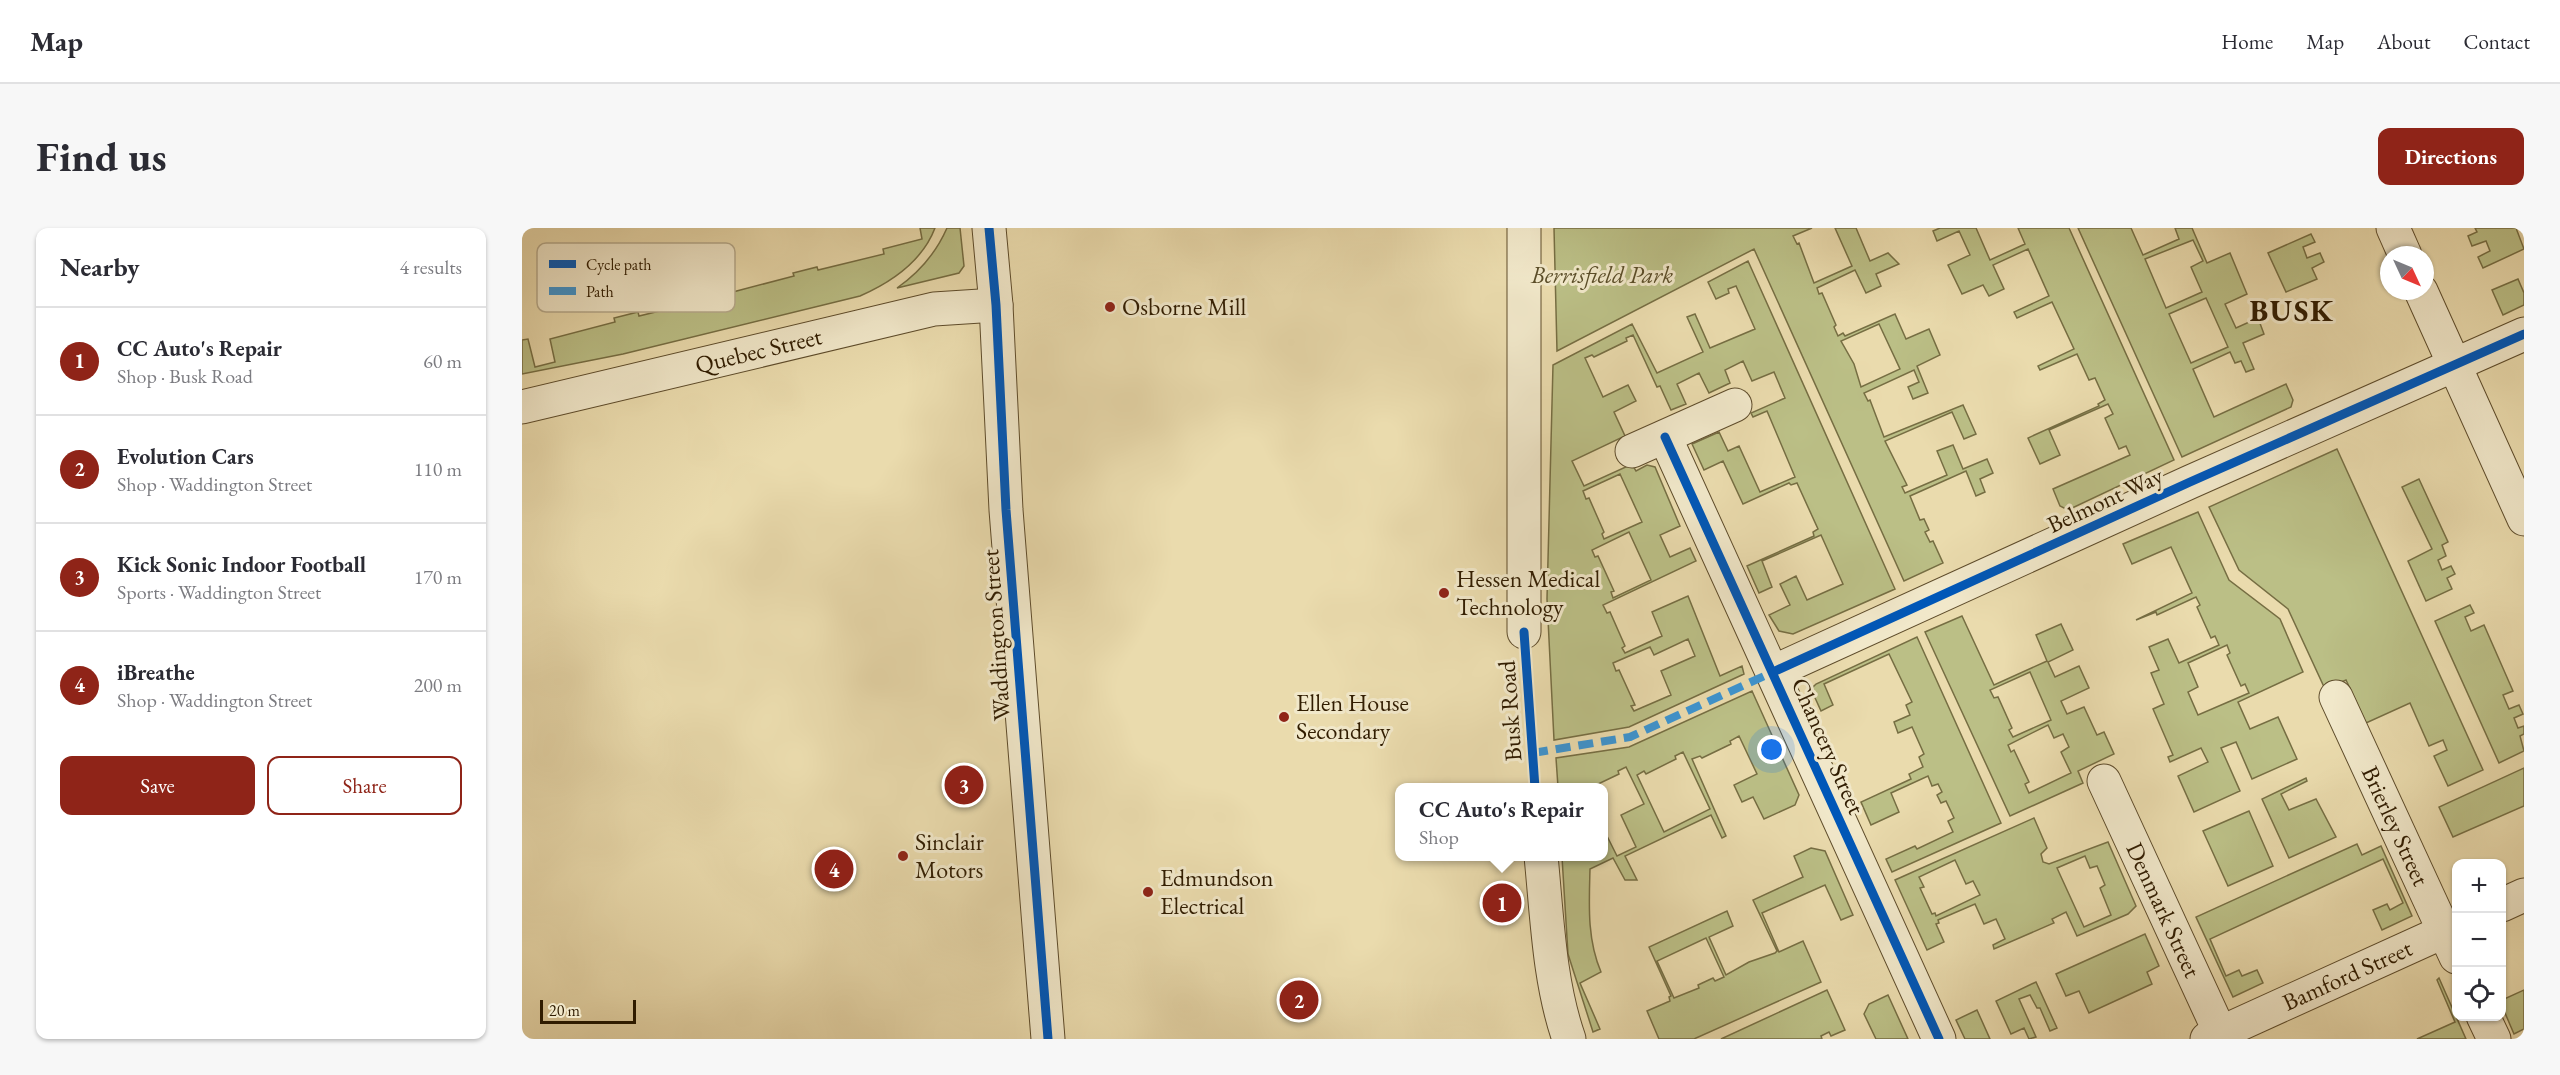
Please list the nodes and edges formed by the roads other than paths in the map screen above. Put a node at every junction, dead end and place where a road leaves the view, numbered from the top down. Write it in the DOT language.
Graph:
graph roads {
  1 [pos="989,228"];
  2 [pos="1524,228"];
  3 [pos="2393,228"];
  4 [pos="2401,246"];
  5 [pos="2425,300"];
  6 [pos="996,305"];
  7 [pos="2524,334"];
  8 [pos="2454,364"];
  9 [pos="1735,405"];
  10 [pos="522,407"];
  11 [pos="1665,437"];
  12 [pos="1632,451"];
  13 [pos="2524,519"];
  14 [pos="1524,632"];
  15 [pos="1773,672"];
  16 [pos="2336,697"];
  17 [pos="2104,781"];
  18 [pos="1541,861"];
  19 [pos="2524,895"];
  20 [pos="2506,903"];
  21 [pos="2452,936"];
  22 [pos="2452,938"];
  23 [pos="2485,1021"];
  24 [pos="2217,1037"];
  25 [pos="1048,1039"];
  26 [pos="1569,1039"];
  27 [pos="1939,1039"];
  28 [pos="2493,1039"];
  1 -- 6 [label="street, Waddington Street"];
  2 -- 14 [label="street, Busk Road"];
  3 -- 4 [label="street"];
  5 -- 8 [label="street"];
  6 -- 10 [label="street, Quebec Street"];
  6 -- 25 [label="street, Waddington Street"];
  7 -- 8 [label="street, Belmont Way"];
  8 -- 13 [label="street"];
  8 -- 15 [label="street, Belmont Way"];
  9 -- 11 [label="street"];
  11 -- 12 [label="street"];
  11 -- 15 [label="street, Chancery Street"];
  15 -- 27 [label="street, Chancery Street"];
  16 -- 21 [label="street, Brierley Street"];
  17 -- 24 [label="street, Denmark Street"];
  18 -- 26 [label="street"];
  19 -- 20 [label="street"];
  22 -- 24 [label="street, Bamford Street"];
  23 -- 28 [label="street"];
}
